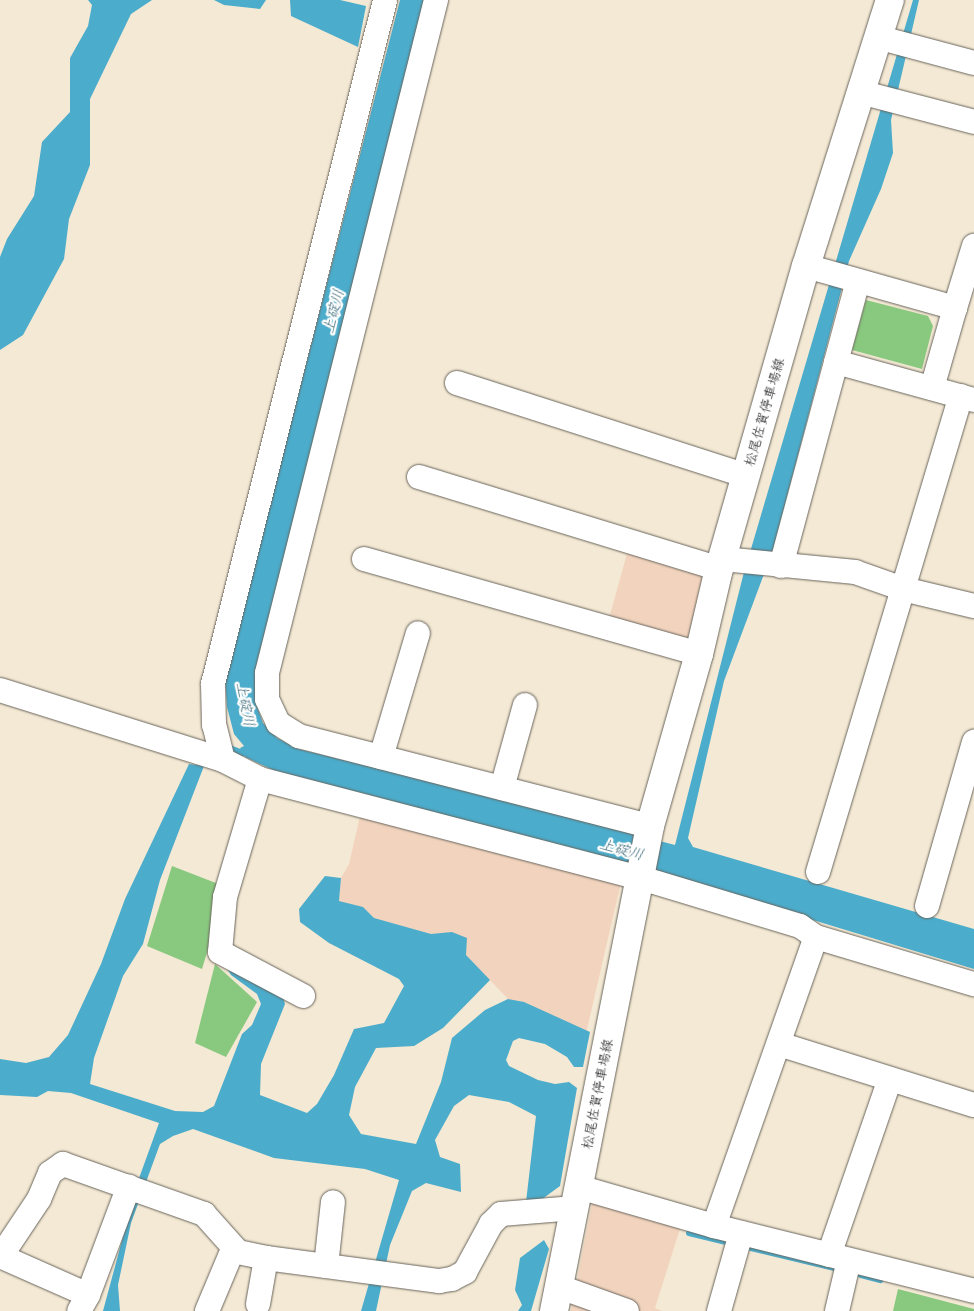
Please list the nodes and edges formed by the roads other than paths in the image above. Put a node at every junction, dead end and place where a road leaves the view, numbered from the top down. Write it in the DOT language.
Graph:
graph roads {
  1 [pos="385,0"];
  2 [pos="436,0"];
  3 [pos="890,0"];
  4 [pos="895,42"];
  5 [pos="974,63"];
  6 [pos="880,97"];
  7 [pos="974,122"];
  8 [pos="974,246"];
  9 [pos="816,269"];
  10 [pos="853,280"];
  11 [pos="955,308"];
  12 [pos="836,362"];
  13 [pos="457,383"];
  14 [pos="932,388"];
  15 [pos="967,398"];
  16 [pos="746,476"];
  17 [pos="419,477"];
  18 [pos="364,559"];
  19 [pos="729,563"];
  20 [pos="776,566"];
  21 [pos="903,589"];
  22 [pos="974,606"];
  23 [pos="418,633"];
  24 [pos="700,654"];
  25 [pos="0,690"];
  26 [pos="525,705"];
  27 [pos="974,742"];
  28 [pos="381,757"];
  29 [pos="224,760"];
  30 [pos="260,779"];
  31 [pos="502,788"];
  32 [pos="650,826"];
  33 [pos="818,872"];
  34 [pos="641,878"];
  35 [pos="927,906"];
  36 [pos="816,937"];
  37 [pos="974,984"];
  38 [pos="303,996"];
  39 [pos="779,1044"];
  40 [pos="890,1079"];
  41 [pos="974,1105"];
  42 [pos="136,1189"];
  43 [pos="577,1197"];
  44 [pos="333,1202"];
  45 [pos="714,1226"];
  46 [pos="741,1233"];
  47 [pos="233,1249"];
  48 [pos="0,1256"];
  49 [pos="839,1257"];
  50 [pos="266,1258"];
  51 [pos="326,1266"];
  52 [pos="974,1291"];
  53 [pos="557,1299"];
  54 [pos="83,1303"];
  55 [pos="258,1304"];
  56 [pos="207,1311"];
  57 [pos="627,1311"];
  58 [pos="719,1311"];
  59 [pos="836,1311"];
  1 -- 29 [label="street"];
  2 -- 28 [label="street"];
  3 -- 4 [label="main road, 松尾佐賀停車場線"];
  4 -- 5 [label="street"];
  4 -- 6 [label="main road, 松尾佐賀停車場線"];
  6 -- 7 [label="street"];
  6 -- 9 [label="main road, 松尾佐賀停車場線"];
  8 -- 11 [label="street"];
  9 -- 10 [label="street"];
  9 -- 16 [label="main road, 松尾佐賀停車場線"];
  10 -- 11 [label="street"];
  10 -- 12 [label="street"];
  11 -- 14 [label="street"];
  12 -- 14 [label="street"];
  12 -- 20 [label="street"];
  13 -- 16 [label="street"];
  14 -- 15 [label="street"];
  15 -- 21 [label="street"];
  16 -- 19 [label="main road, 松尾佐賀停車場線"];
  17 -- 19 [label="street"];
  18 -- 24 [label="street"];
  19 -- 20 [label="street"];
  19 -- 24 [label="main road, 松尾佐賀停車場線"];
  20 -- 21 [label="street"];
  21 -- 22 [label="street"];
  21 -- 33 [label="street"];
  23 -- 28 [label="street"];
  24 -- 32 [label="main road, 松尾佐賀停車場線"];
  25 -- 29 [label="street"];
  26 -- 31 [label="street"];
  27 -- 35 [label="street"];
  28 -- 31 [label="street"];
  29 -- 30 [label="street"];
  30 -- 34 [label="street"];
  30 -- 38 [label="street"];
  31 -- 32 [label="street"];
  32 -- 34 [label="main road, 松尾佐賀停車場線"];
  34 -- 36 [label="street"];
  34 -- 43 [label="main road, 松尾佐賀停車場線"];
  36 -- 37 [label="street"];
  36 -- 39 [label="street"];
  39 -- 40 [label="street"];
  39 -- 45 [label="street"];
  40 -- 41 [label="street"];
  40 -- 49 [label="street"];
  42 -- 47 [label="street"];
  42 -- 48 [label="street"];
  42 -- 54 [label="street"];
  43 -- 45 [label="street"];
  43 -- 51 [label="street"];
  43 -- 53 [label="main road, 松尾佐賀停車場線"];
  44 -- 51 [label="street"];
  45 -- 46 [label="street"];
  46 -- 49 [label="street"];
  46 -- 58 [label="street"];
  47 -- 50 [label="street"];
  47 -- 56 [label="street"];
  48 -- 54 [label="street"];
  49 -- 52 [label="street"];
  49 -- 59 [label="street"];
  50 -- 51 [label="street"];
  50 -- 55 [label="street"];
  53 -- 57 [label="street"];
}
